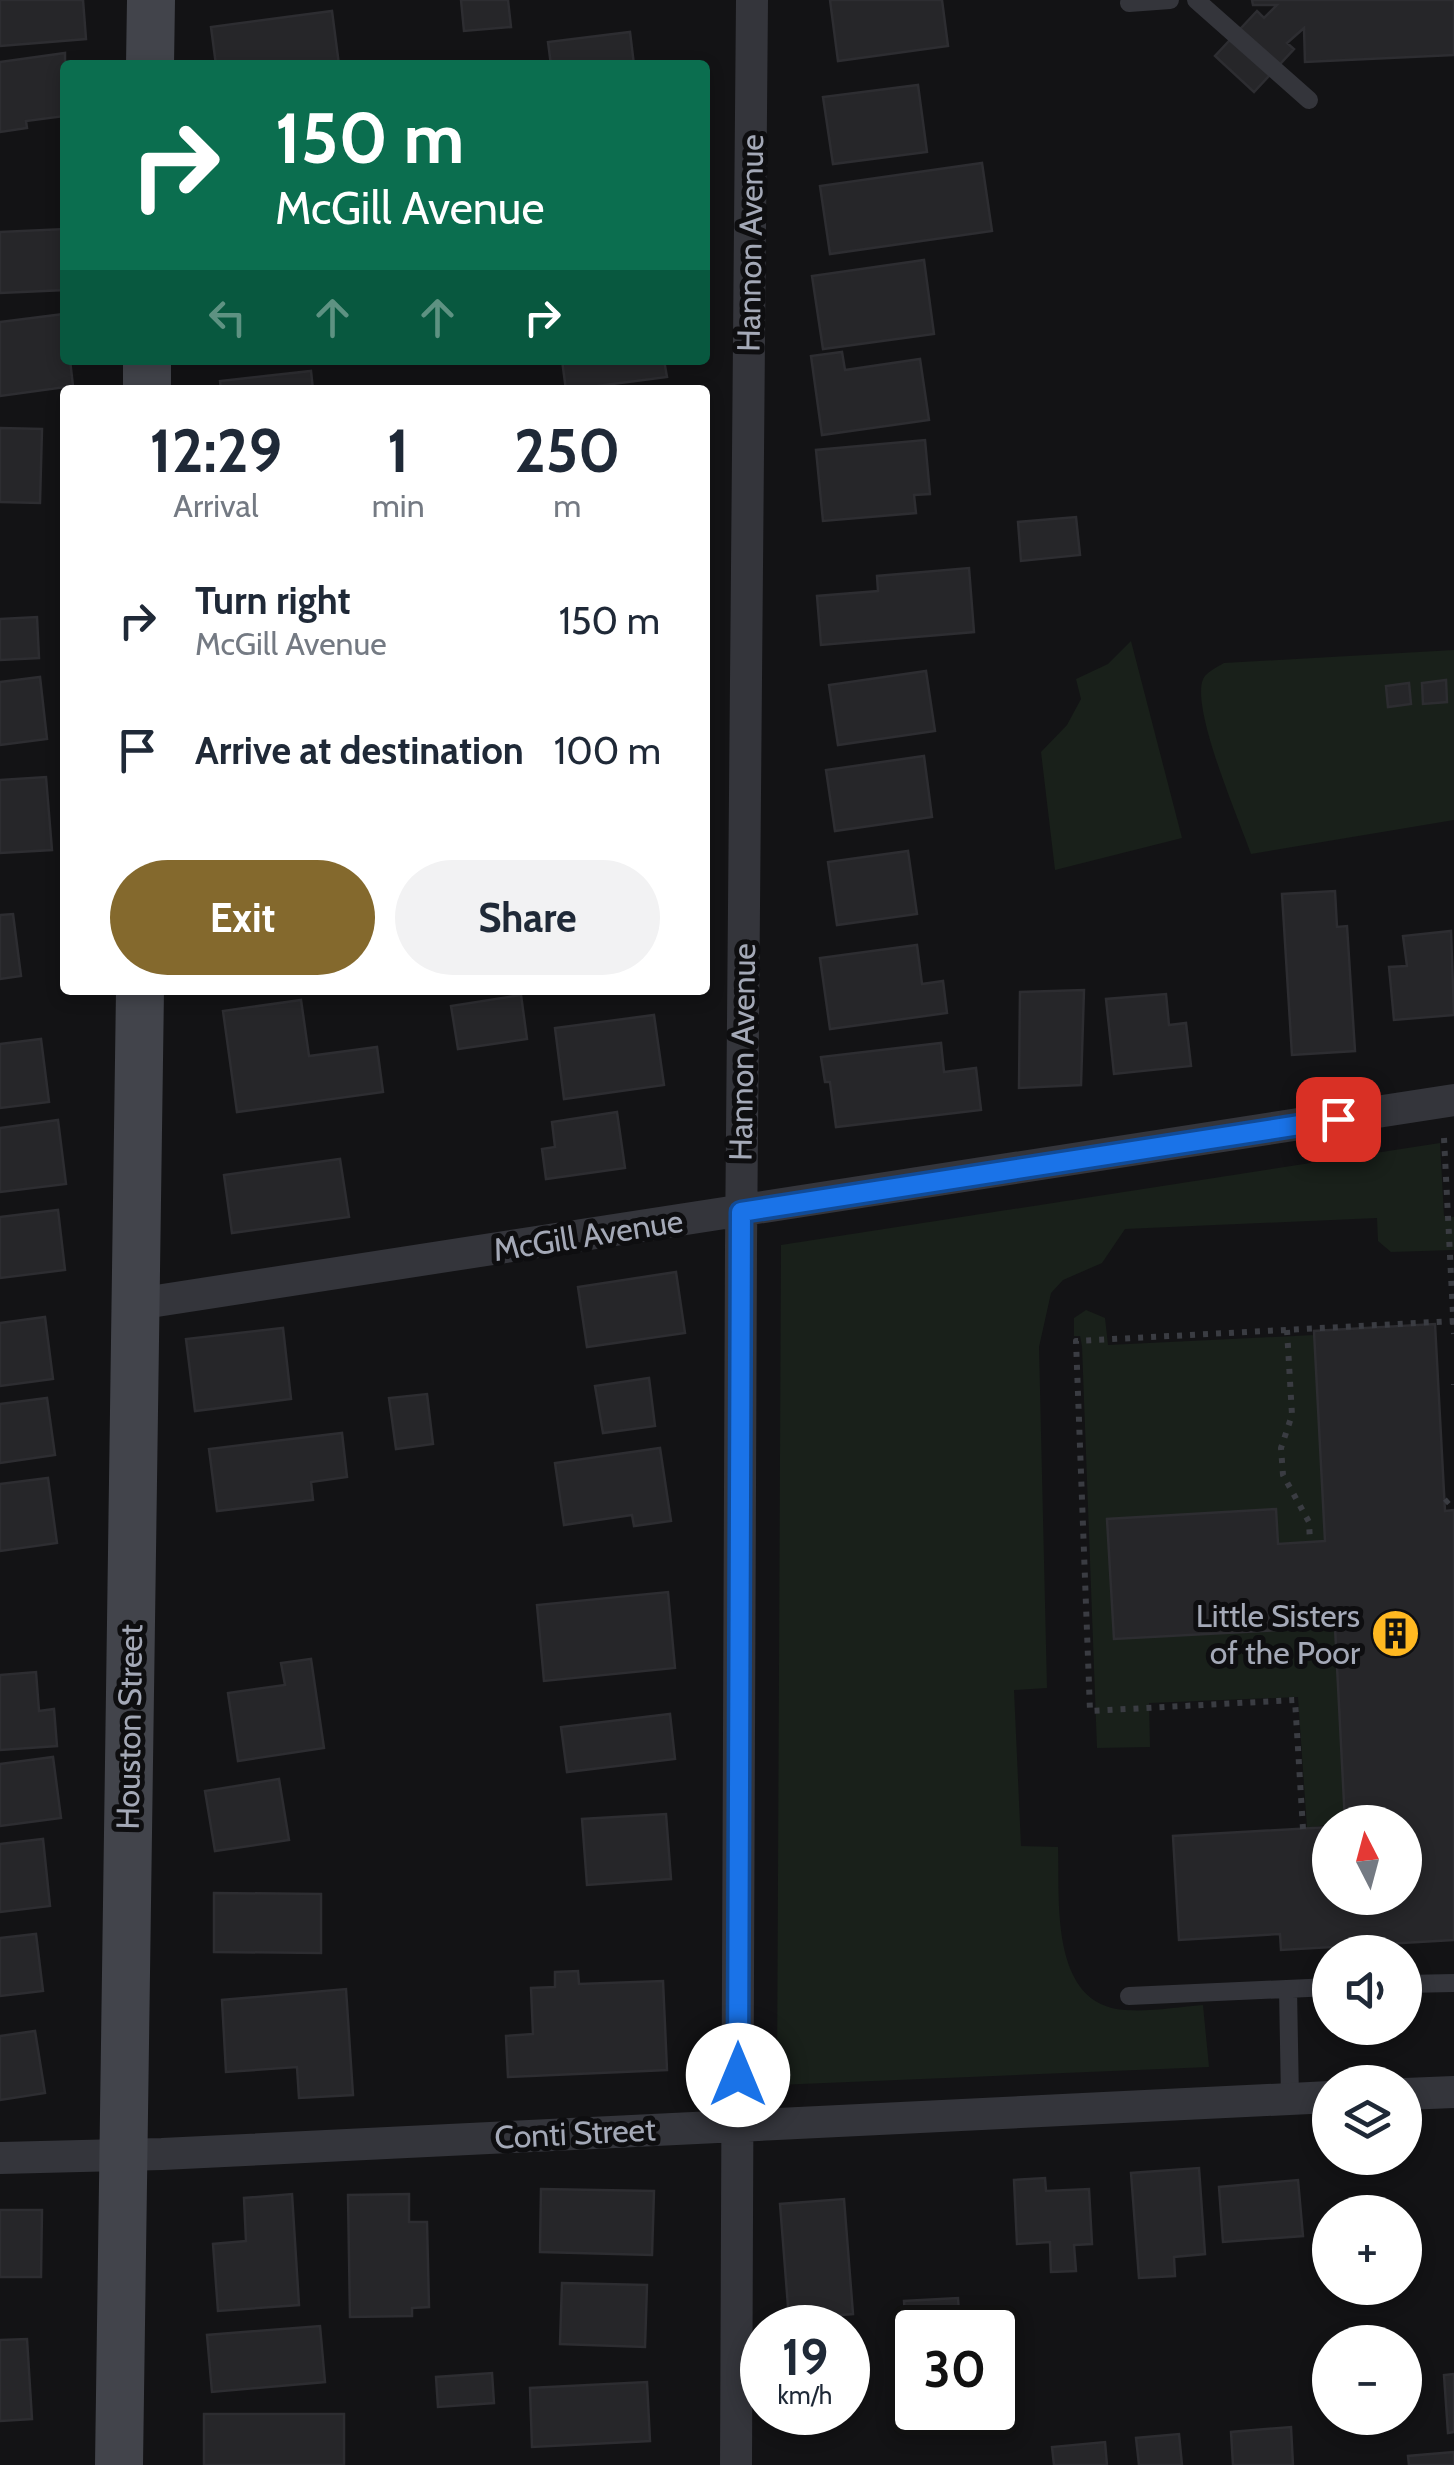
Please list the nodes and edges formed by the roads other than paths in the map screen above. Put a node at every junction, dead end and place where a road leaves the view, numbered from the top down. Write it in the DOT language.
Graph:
graph roads {
  1 [pos="151,0"];
  2 [pos="752,0"];
  3 [pos="1170,0"];
  4 [pos="1196,0"];
  5 [pos="1129,3"];
  6 [pos="150,60"];
  7 [pos="1309,100"];
  8 [pos="140,995"];
  9 [pos="1454,1100"];
  10 [pos="741,1212"];
  11 [pos="137,1304"];
  12 [pos="1454,1983"];
  13 [pos="1422,1984"];
  14 [pos="1312,1988"];
  15 [pos="1288,1989"];
  16 [pos="1129,1996"];
  17 [pos="1454,2092"];
  18 [pos="1422,2093"];
  19 [pos="1312,2098"];
  20 [pos="1290,2099"];
  21 [pos="738,2124"];
  22 [pos="121,2156"];
  23 [pos="0,2158"];
  24 [pos="119,2465"];
  25 [pos="736,2465"];
  1 -- 6 [label="street"];
  2 -- 10 [label="street, Hannon Avenue"];
  3 -- 5 [label="lane"];
  4 -- 7 [label="lane"];
  8 -- 11 [label="street, Houston Street"];
  9 -- 10 [label="street, McGill Avenue"];
  10 -- 11 [label="street, McGill Avenue"];
  10 -- 21 [label="street, Hannon Avenue"];
  11 -- 22 [label="street, Houston Street"];
  12 -- 13 [label="lane"];
  14 -- 15 [label="lane"];
  15 -- 16 [label="lane"];
  15 -- 20 [label="lane"];
  17 -- 18 [label="street"];
  19 -- 20 [label="street, Conti Street"];
  20 -- 21 [label="street, Conti Street"];
  21 -- 22 [label="street, Conti Street"];
  21 -- 25 [label="street, Hannon Avenue"];
  22 -- 23 [label="street, Conti Street"];
  22 -- 24 [label="street, Houston Street"];
}
